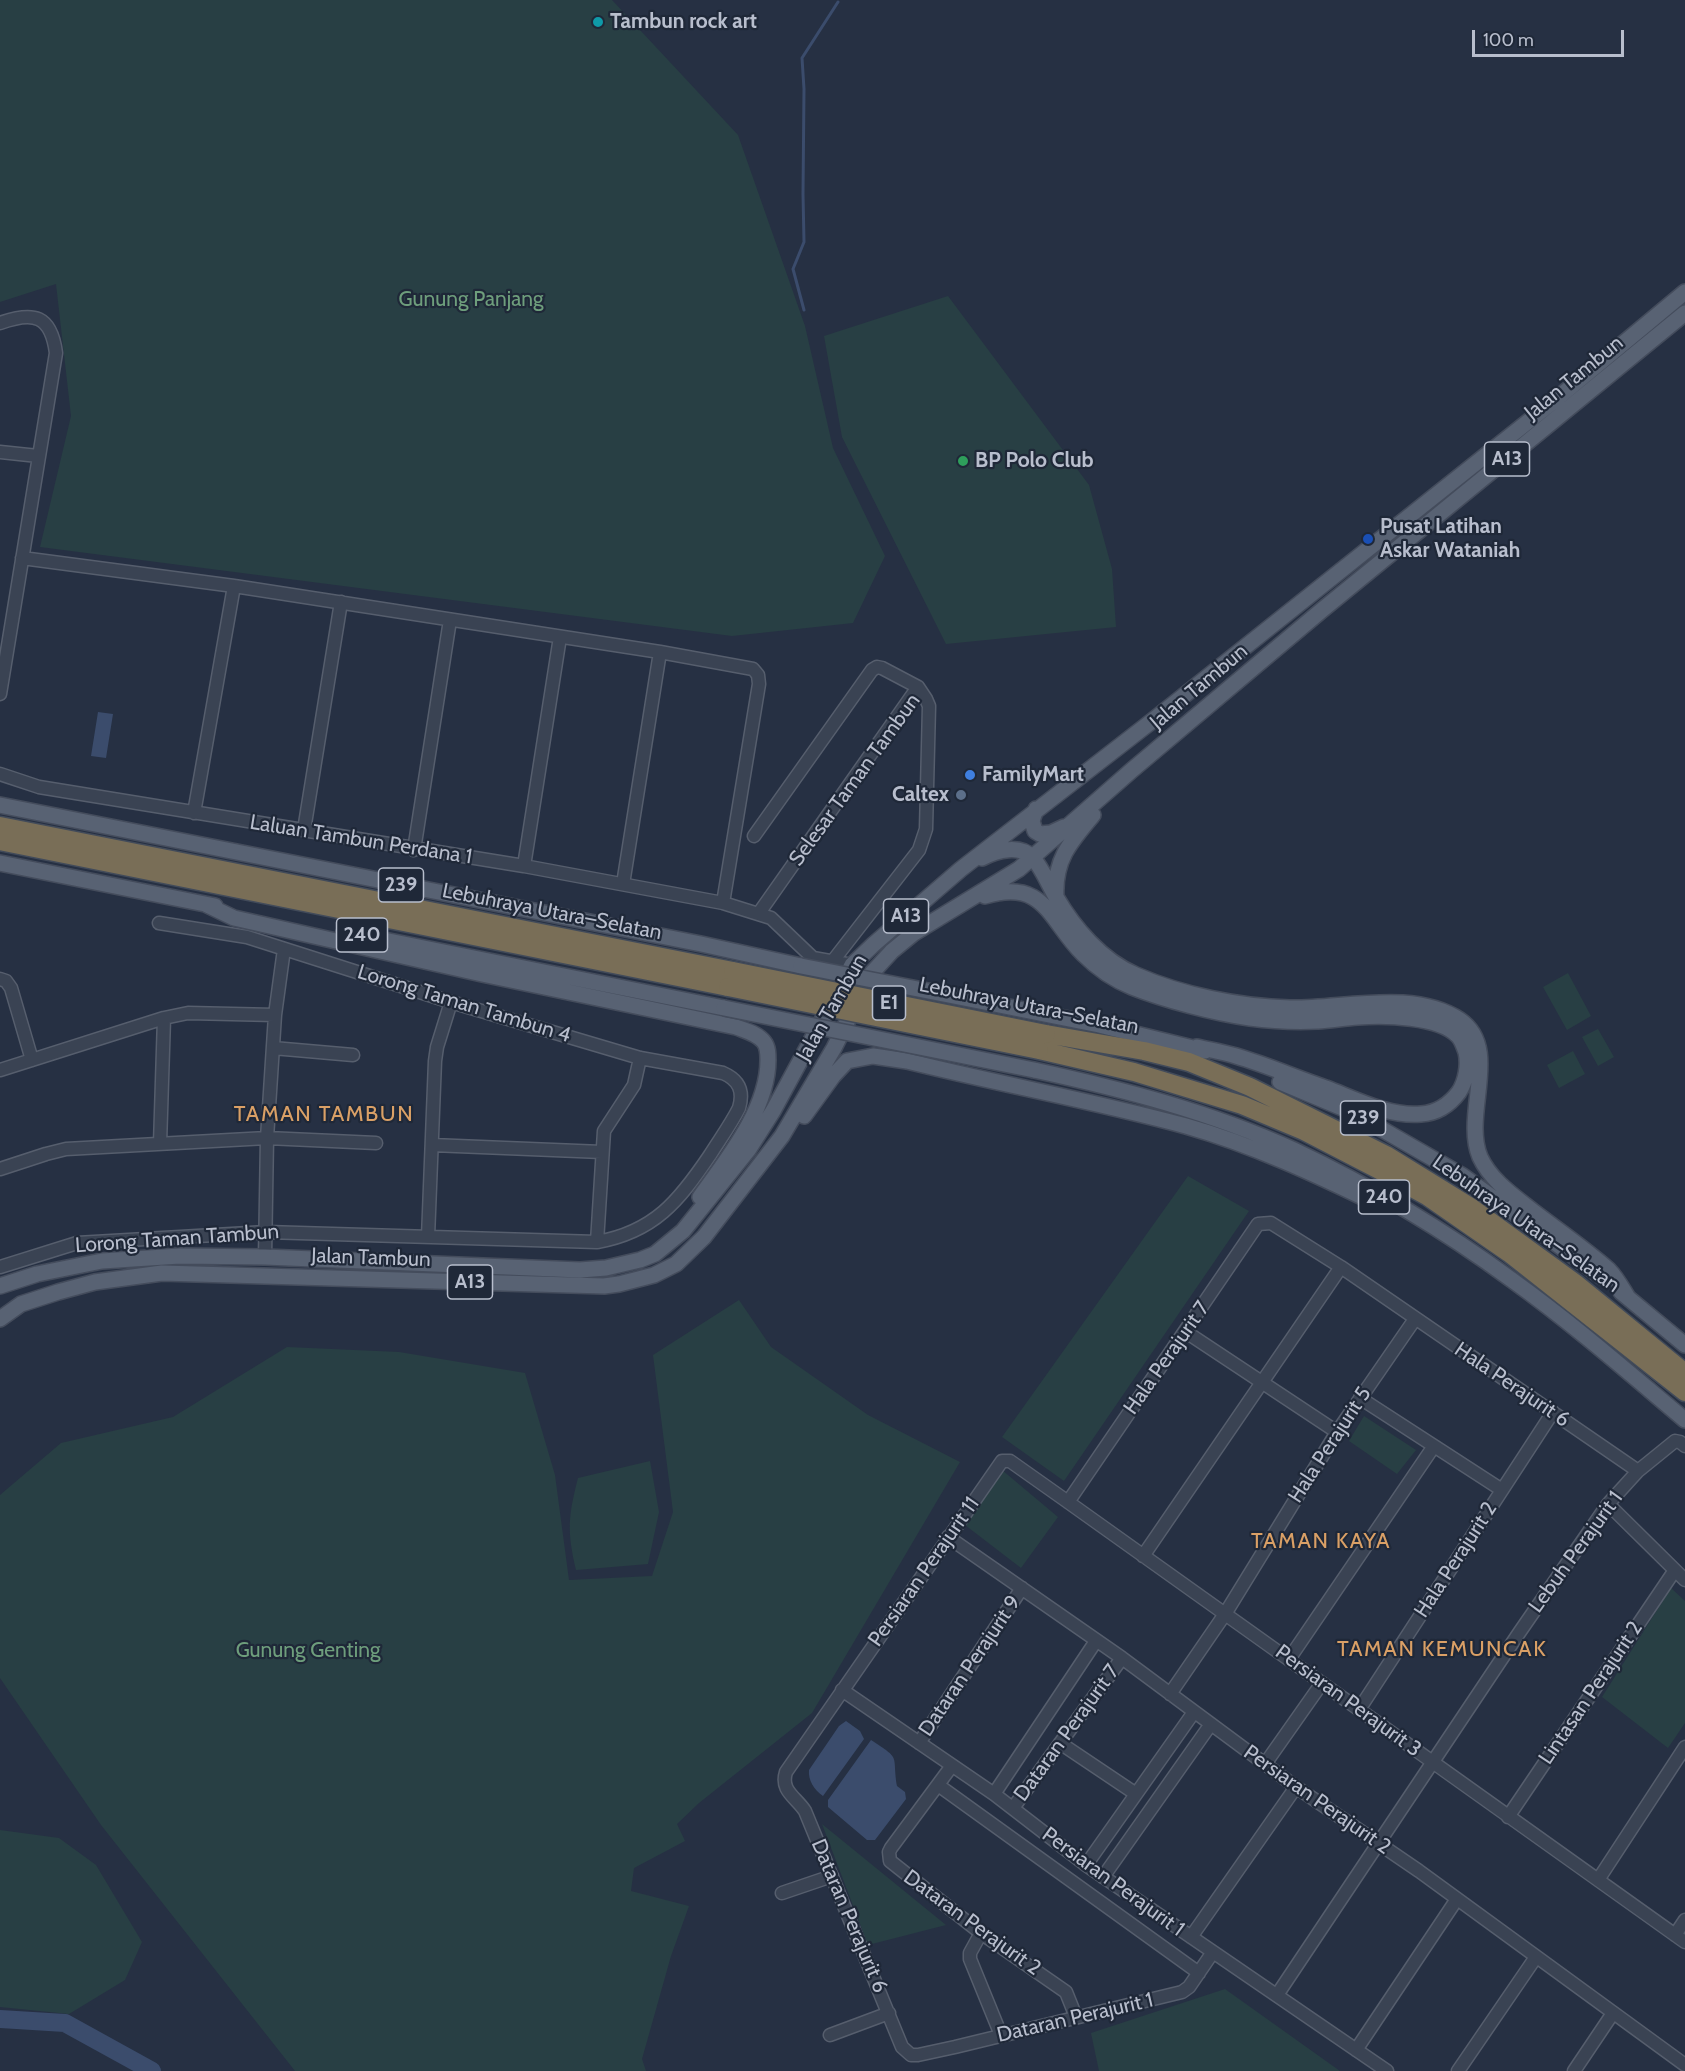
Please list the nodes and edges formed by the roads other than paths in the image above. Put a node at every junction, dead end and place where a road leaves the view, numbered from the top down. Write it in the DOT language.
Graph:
graph roads {
  1 [pos="1685,292"];
  2 [pos="1685,313"];
  3 [pos="0,323"];
  4 [pos="0,452"];
  5 [pos="38,456"];
  6 [pos="1372,544"];
  7 [pos="22,558"];
  8 [pos="234,586"];
  9 [pos="341,602"];
  10 [pos="1325,607"];
  11 [pos="450,620"];
  12 [pos="560,637"];
  13 [pos="1248,644"];
  14 [pos="660,652"];
  15 [pos="918,687"];
  16 [pos="0,694"];
  17 [pos="1132,770"];
  18 [pos="0,774"];
  19 [pos="0,805"];
  20 [pos="1036,809"];
  21 [pos="194,813"];
  22 [pos="1077,820"];
  23 [pos="0,826"];
  24 [pos="304,830"];
  25 [pos="754,836"];
  26 [pos="0,841"];
  27 [pos="414,850"];
  28 [pos="1033,857"];
  29 [pos="0,863"];
  30 [pos="524,867"];
  31 [pos="962,868"];
  32 [pos="623,884"];
  33 [pos="1056,898"];
  34 [pos="965,902"];
  35 [pos="723,903"];
  36 [pos="205,904"];
  37 [pos="759,913"];
  38 [pos="159,923"];
  39 [pos="284,949"];
  40 [pos="832,962"];
  41 [pos="852,965"];
  42 [pos="0,979"];
  43 [pos="730,979"];
  44 [pos="451,1002"];
  45 [pos="275,1015"];
  46 [pos="164,1018"];
  47 [pos="1042,1042"];
  48 [pos="1197,1047"];
  49 [pos="273,1048"];
  50 [pos="353,1055"];
  51 [pos="640,1058"];
  52 [pos="32,1060"];
  53 [pos="0,1070"];
  54 [pos="733,1078"];
  55 [pos="782,1136"];
  56 [pos="267,1138"];
  57 [pos="376,1143"];
  58 [pos="160,1144"];
  59 [pos="432,1145"];
  60 [pos="602,1152"];
  61 [pos="0,1169"];
  62 [pos="1425,1221"];
  63 [pos="1271,1223"];
  64 [pos="266,1232"];
  65 [pos="683,1232"];
  66 [pos="428,1237"];
  67 [pos="597,1242"];
  68 [pos="265,1257"];
  69 [pos="0,1267"];
  70 [pos="1341,1267"];
  71 [pos="0,1286"];
  72 [pos="1627,1296"];
  73 [pos="0,1319"];
  74 [pos="1415,1319"];
  75 [pos="1186,1332"];
  76 [pos="1685,1344"];
  77 [pos="1685,1373"];
  78 [pos="1263,1381"];
  79 [pos="1685,1392"];
  80 [pos="1360,1398"];
  81 [pos="1552,1412"];
  82 [pos="1685,1420"];
  83 [pos="1337,1432"];
  84 [pos="1684,1445"];
  85 [pos="1434,1446"];
  86 [pos="1010,1461"];
  87 [pos="1638,1471"];
  88 [pos="1502,1490"];
  89 [pos="1068,1502"];
  90 [pos="1608,1504"];
  91 [pos="948,1537"];
  92 [pos="1143,1556"];
  93 [pos="1675,1570"];
  94 [pos="1685,1580"];
  95 [pos="1022,1588"];
  96 [pos="1225,1614"];
  97 [pos="1096,1641"];
  98 [pos="1122,1658"];
  99 [pos="1289,1659"];
  100 [pos="1322,1683"];
  101 [pos="842,1690"];
  102 [pos="1170,1694"];
  103 [pos="1360,1708"];
  104 [pos="1194,1712"];
  105 [pos="1211,1724"];
  106 [pos="919,1743"];
  107 [pos="1060,1743"];
  108 [pos="1685,1747"];
  109 [pos="1433,1763"];
  110 [pos="1265,1764"];
  111 [pos="951,1767"];
  112 [pos="786,1772"];
  113 [pos="938,1785"];
  114 [pos="1296,1787"];
  115 [pos="994,1794"];
  116 [pos="1136,1794"];
  117 [pos="1013,1808"];
  118 [pos="1508,1817"];
  119 [pos="1379,1844"];
  120 [pos="1086,1865"];
  121 [pos="832,1876"];
  122 [pos="1103,1877"];
  123 [pos="1598,1880"];
  124 [pos="782,1893"];
  125 [pos="1457,1899"];
  126 [pos="1685,1920"];
  127 [pos="981,1933"];
  128 [pos="1191,1937"];
  129 [pos="1680,1938"];
  130 [pos="1214,1952"];
  131 [pos="1536,1957"];
  132 [pos="1199,1973"];
  133 [pos="1277,1995"];
  134 [pos="889,2013"];
  135 [pos="1613,2013"];
  136 [pos="1076,2018"];
  137 [pos="830,2035"];
  138 [pos="1000,2036"];
  139 [pos="1356,2050"];
  140 [pos="918,2055"];
  141 [pos="1685,2065"];
  142 [pos="1387,2071"];
  143 [pos="1458,2071"];
  144 [pos="1574,2071"];
  1 -- 6 [label="main road, Jalan Tambun / A13"];
  2 -- 10 [label="main road, Jalan Tambun / A13"];
  3 -- 5 [label="street"];
  4 -- 5 [label="street"];
  5 -- 7 [label="street"];
  6 -- 10 [label="main road"];
  6 -- 13 [label="main road, Jalan Tambun / A13"];
  7 -- 8 [label="street"];
  7 -- 16 [label="street"];
  8 -- 9 [label="street"];
  8 -- 21 [label="street"];
  9 -- 11 [label="street"];
  9 -- 24 [label="street"];
  10 -- 13 [label="main road"];
  10 -- 17 [label="main road, Jalan Tambun / A13"];
  11 -- 12 [label="street"];
  11 -- 27 [label="street"];
  12 -- 14 [label="street"];
  12 -- 30 [label="street"];
  13 -- 20 [label="main road, Jalan Tambun / A13"];
  14 -- 32 [label="street"];
  14 -- 35 [label="street"];
  15 -- 25 [label="street"];
  15 -- 37 [label="street, Selesar Taman Tambun"];
  15 -- 40 [label="street, Selesar Taman Tambun"];
  17 -- 22 [label="main road, Jalan Tambun / A13"];
  17 -- 33 [label="main road"];
  18 -- 21 [label="street, Laluan Tambun Perdana 1"];
  19 -- 48 [label="main road, 239, bridge"];
  20 -- 22 [label="main road"];
  20 -- 31 [label="main road, Jalan Tambun / A13"];
  21 -- 24 [label="street, Laluan Tambun Perdana 1"];
  22 -- 28 [label="main road, Jalan Tambun / A13"];
  23 -- 43 [label="highway, Lebuhraya Utara–Selatan / E1"];
  24 -- 27 [label="street, Laluan Tambun Perdana 1"];
  26 -- 43 [label="highway, Lebuhraya Utara–Selatan / E1"];
  27 -- 30 [label="street, Laluan Tambun Perdana 1"];
  28 -- 31 [label="main road"];
  28 -- 33 [label="main road"];
  28 -- 34 [label="main road, Jalan Tambun / A13"];
  29 -- 36 [label="main road, 240"];
  30 -- 32 [label="street, Laluan Tambun Perdana 1"];
  31 -- 41 [label="main road, Jalan Tambun / A13"];
  32 -- 35 [label="street, Laluan Tambun Perdana 1"];
  33 -- 72 [label="main road"];
  34 -- 48 [label="main road"];
  34 -- 55 [label="main road, Jalan Tambun / A13"];
  35 -- 37 [label="street, Laluan Tambun Perdana 1"];
  36 -- 62 [label="main road, 240, bridge"];
  36 -- 65 [label="main road"];
  37 -- 40 [label="street, Laluan Tambun Perdana 1"];
  38 -- 39 [label="street, Lorong Taman Tambun 4"];
  39 -- 44 [label="street, Lorong Taman Tambun 4"];
  39 -- 45 [label="street"];
  40 -- 41 [label="street, Laluan Tambun Perdana 1"];
  41 -- 65 [label="main road, Jalan Tambun / A13"];
  42 -- 52 [label="street"];
  43 -- 47 [label="highway, Lebuhraya Utara–Selatan / E1, bridge"];
  44 -- 51 [label="street, Lorong Taman Tambun 4"];
  44 -- 59 [label="street"];
  45 -- 46 [label="street"];
  45 -- 49 [label="street"];
  46 -- 52 [label="street"];
  46 -- 58 [label="street"];
  47 -- 77 [label="highway, Lebuhraya Utara–Selatan / E1"];
  47 -- 79 [label="highway, Lebuhraya Utara–Selatan / E1"];
  48 -- 72 [label="main road, 239"];
  49 -- 50 [label="street"];
  49 -- 56 [label="street"];
  51 -- 54 [label="street, Lorong Taman Tambun 4"];
  51 -- 60 [label="street"];
  52 -- 53 [label="street"];
  54 -- 67 [label="street, Lorong Taman Tambun"];
  55 -- 62 [label="main road"];
  55 -- 73 [label="main road, Jalan Tambun / A13"];
  56 -- 57 [label="street"];
  56 -- 58 [label="street"];
  56 -- 64 [label="street"];
  58 -- 61 [label="street"];
  59 -- 60 [label="street"];
  59 -- 66 [label="street"];
  60 -- 67 [label="street"];
  62 -- 82 [label="main road, 240"];
  63 -- 70 [label="street, Hala Perajurit 6"];
  63 -- 75 [label="street, Hala Perajurit 7"];
  64 -- 66 [label="street, Lorong Taman Tambun"];
  64 -- 68 [label="street"];
  64 -- 69 [label="street, Lorong Taman Tambun"];
  65 -- 68 [label="main road, Jalan Tambun / A13"];
  66 -- 67 [label="street, Lorong Taman Tambun"];
  68 -- 71 [label="main road, Jalan Tambun / A13"];
  70 -- 74 [label="street, Hala Perajurit 6"];
  70 -- 78 [label="street"];
  72 -- 76 [label="main road, 239"];
  74 -- 80 [label="street, Hala Perajurit 5"];
  74 -- 81 [label="street, Hala Perajurit 6"];
  75 -- 78 [label="street"];
  75 -- 89 [label="street, Hala Perajurit 7"];
  78 -- 83 [label="street"];
  78 -- 92 [label="street"];
  80 -- 83 [label="street, Hala Perajurit 5"];
  80 -- 85 [label="street"];
  81 -- 87 [label="street, Hala Perajurit 6"];
  81 -- 88 [label="street, Hala Perajurit 2"];
  83 -- 96 [label="street, Hala Perajurit 5"];
  84 -- 87 [label="street"];
  85 -- 88 [label="street"];
  85 -- 99 [label="street"];
  86 -- 89 [label="street, Persiaran Perajurit 3"];
  86 -- 91 [label="street, Persiaran Perajurit 11"];
  87 -- 90 [label="street, Lebuh Perajurit 1"];
  88 -- 103 [label="street, Hala Perajurit 2"];
  89 -- 92 [label="street, Persiaran Perajurit 3"];
  90 -- 93 [label="street"];
  90 -- 109 [label="street, Lebuh Perajurit 1"];
  91 -- 95 [label="street, Persiaran Perajurit 2"];
  91 -- 101 [label="street, Persiaran Perajurit 11"];
  92 -- 96 [label="street, Persiaran Perajurit 3"];
  93 -- 94 [label="street"];
  93 -- 118 [label="street, Lintasan Perajurit 2"];
  95 -- 97 [label="street, Persiaran Perajurit 2"];
  95 -- 106 [label="street, Dataran Perajurit 9"];
  96 -- 99 [label="street, Persiaran Perajurit 3"];
  96 -- 102 [label="street, Hala Perajurit 5"];
  97 -- 98 [label="street, Persiaran Perajurit 2"];
  97 -- 115 [label="street, Dataran Perajurit 7"];
  98 -- 102 [label="street, Persiaran Perajurit 2"];
  98 -- 107 [label="street, Dataran Perajurit 7"];
  99 -- 100 [label="street, Persiaran Perajurit 3"];
  100 -- 103 [label="street, Persiaran Perajurit 3"];
  100 -- 110 [label="street"];
  101 -- 106 [label="street, Persiaran Perajurit 1"];
  101 -- 112 [label="street, Persiaran Perajurit 11"];
  102 -- 104 [label="street, Persiaran Perajurit 2"];
  103 -- 109 [label="street, Persiaran Perajurit 3"];
  104 -- 105 [label="street, Persiaran Perajurit 2"];
  104 -- 116 [label="street"];
  105 -- 110 [label="street, Persiaran Perajurit 2"];
  105 -- 122 [label="street"];
  106 -- 111 [label="street, Persiaran Perajurit 1"];
  107 -- 116 [label="street"];
  107 -- 117 [label="street, Dataran Perajurit 7"];
  108 -- 123 [label="street"];
  109 -- 118 [label="street, Persiaran Perajurit 3"];
  109 -- 119 [label="street, Lebuh Perajurit 1"];
  110 -- 114 [label="street, Persiaran Perajurit 2"];
  111 -- 113 [label="street, Dataran Perajurit 2"];
  111 -- 115 [label="street, Persiaran Perajurit 1"];
  112 -- 121 [label="street, Dataran Perajurit 6"];
  113 -- 127 [label="street, Dataran Perajurit 2"];
  113 -- 132 [label="street, Persiaran Perajurit 1"];
  114 -- 119 [label="street, Persiaran Perajurit 2"];
  114 -- 128 [label="street"];
  115 -- 117 [label="street, Persiaran Perajurit 1"];
  116 -- 120 [label="street"];
  117 -- 120 [label="street, Persiaran Perajurit 1"];
  118 -- 123 [label="street, Persiaran Perajurit 3"];
  119 -- 125 [label="street, Persiaran Perajurit 2"];
  119 -- 133 [label="street, Lebuh Perajurit 1"];
  120 -- 122 [label="street, Persiaran Perajurit 1"];
  121 -- 124 [label="street"];
  121 -- 134 [label="street, Dataran Perajurit 6"];
  122 -- 128 [label="street, Persiaran Perajurit 1"];
  123 -- 129 [label="street, Persiaran Perajurit 3"];
  125 -- 131 [label="street, Persiaran Perajurit 2"];
  125 -- 139 [label="street"];
  126 -- 129 [label="street"];
  127 -- 136 [label="street, Dataran Perajurit 2"];
  127 -- 138 [label="street"];
  128 -- 130 [label="street, Persiaran Perajurit 1"];
  130 -- 132 [label="street, Dataran Perajurit 1"];
  130 -- 133 [label="street, Persiaran Perajurit 1"];
  131 -- 135 [label="street, Persiaran Perajurit 2"];
  131 -- 143 [label="street"];
  132 -- 136 [label="street, Dataran Perajurit 1"];
  133 -- 139 [label="street, Persiaran Perajurit 1"];
  134 -- 137 [label="street"];
  134 -- 140 [label="street, Dataran Perajurit 6"];
  135 -- 141 [label="street, Persiaran Perajurit 2"];
  135 -- 144 [label="street"];
  136 -- 138 [label="street, Dataran Perajurit 1"];
  138 -- 140 [label="street, Dataran Perajurit 1"];
  139 -- 142 [label="street, Persiaran Perajurit 1"];
}
